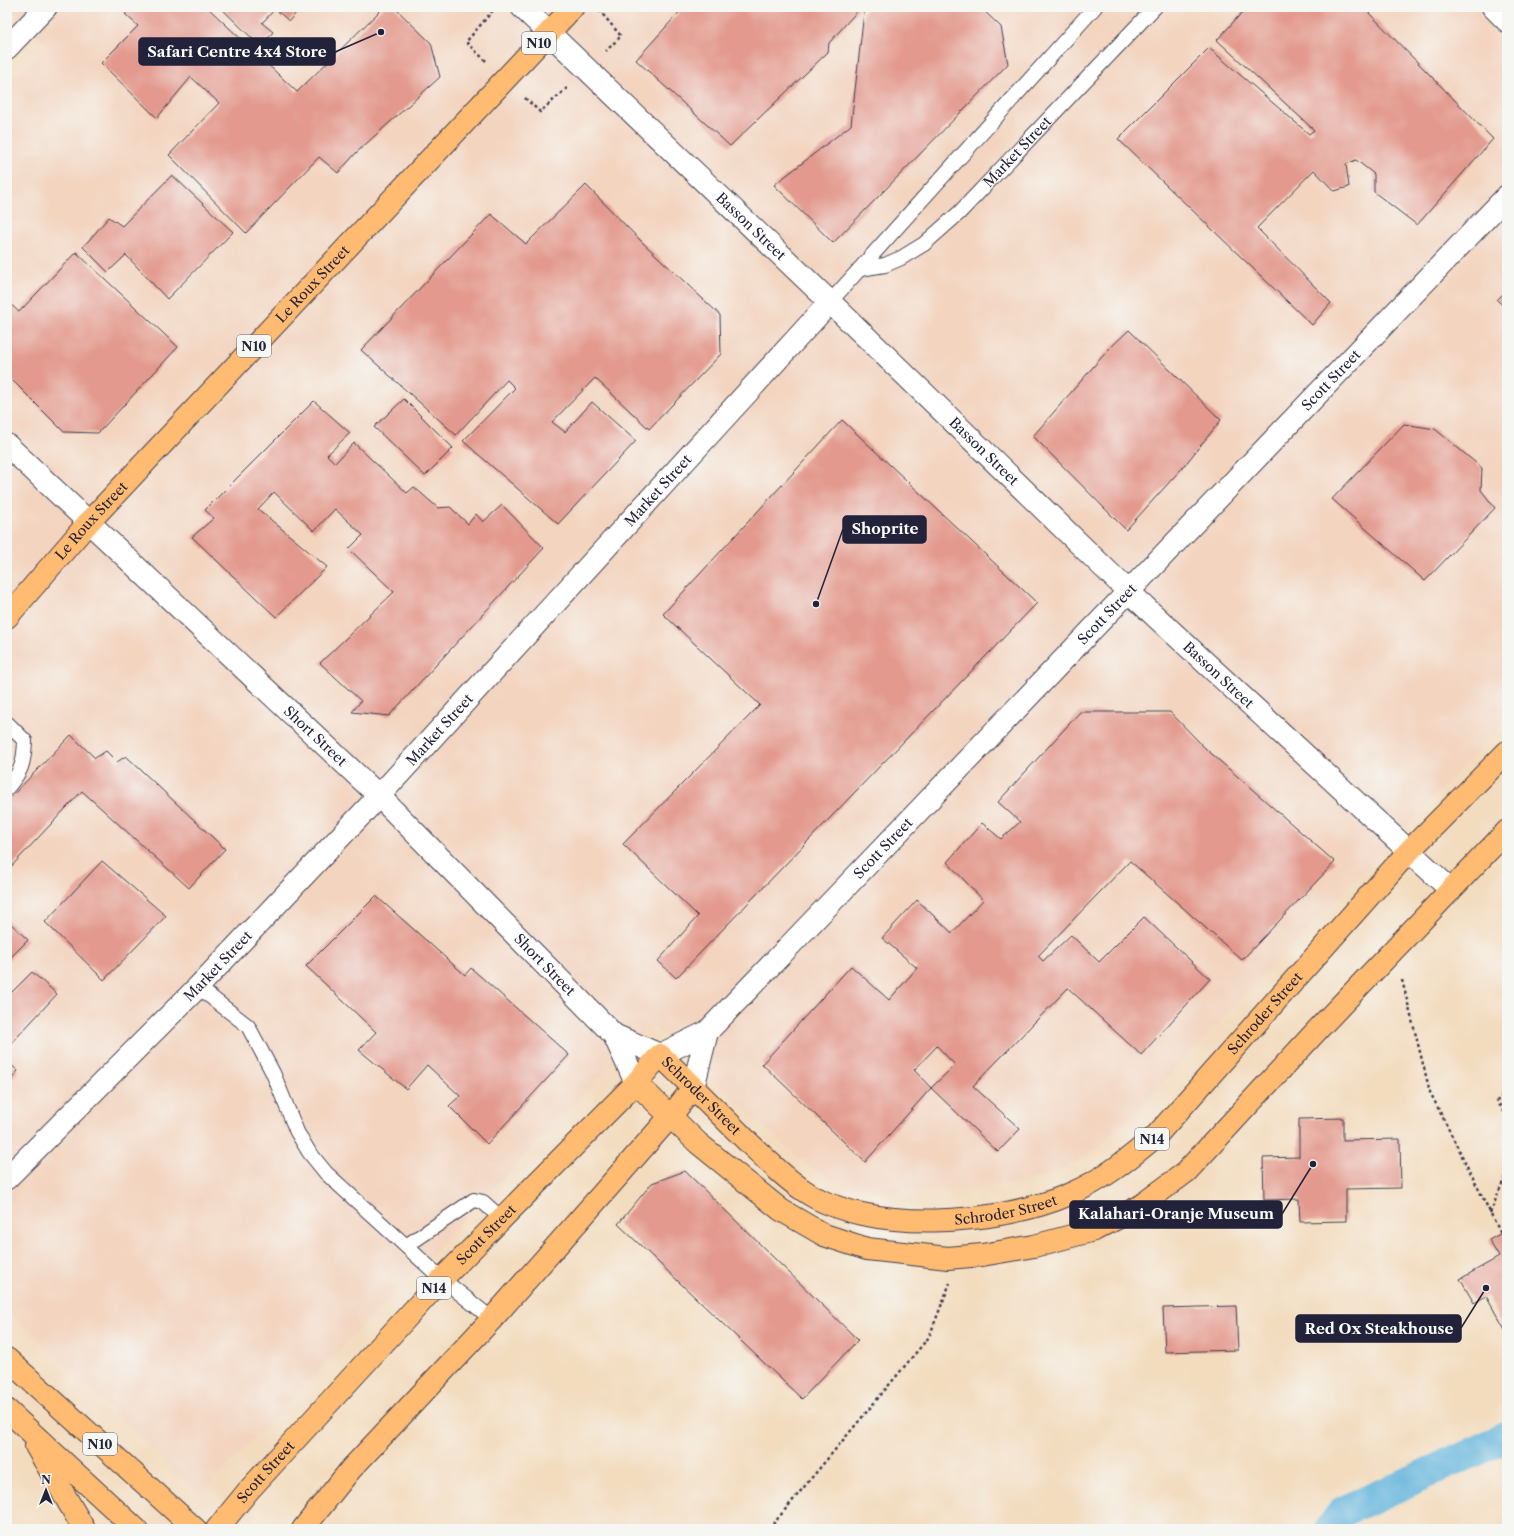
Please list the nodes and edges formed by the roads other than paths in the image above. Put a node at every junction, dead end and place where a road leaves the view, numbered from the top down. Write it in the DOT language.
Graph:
graph roads {
  1 [pos="46,7"];
  2 [pos="522,7"];
  3 [pos="574,7"];
  4 [pos="1095,7"];
  5 [pos="1155,7"];
  6 [pos="1493,7"];
  7 [pos="1507,20"];
  8 [pos="548,33"];
  9 [pos="7,48"];
  10 [pos="1507,196"];
  11 [pos="860,269"];
  12 [pos="830,302"];
  13 [pos="7,445"];
  14 [pos="88,523"];
  15 [pos="1129,592"];
  16 [pos="7,617"];
  17 [pos="7,723"];
  18 [pos="1507,752"];
  19 [pos="7,788"];
  20 [pos="379,796"];
  21 [pos="1507,831"];
  22 [pos="1409,851"];
  23 [pos="1451,890"];
  24 [pos="198,987"];
  25 [pos="707,1032"];
  26 [pos="614,1035"];
  27 [pos="660,1055"];
  28 [pos="636,1083"];
  29 [pos="693,1088"];
  30 [pos="670,1117"];
  31 [pos="7,1178"];
  32 [pos="502,1219"];
  33 [pos="406,1246"];
  34 [pos="442,1279"];
  35 [pos="492,1319"];
  36 [pos="7,1359"];
  37 [pos="7,1410"];
  38 [pos="26,1429"];
  39 [pos="84,1529"];
  40 [pos="136,1529"];
  41 [pos="195,1529"];
  42 [pos="217,1529"];
  43 [pos="303,1529"];
  1 -- 9 [label="street"];
  2 -- 8 [label="street, Basson Street"];
  3 -- 8 [label="highway, Le Roux Street / N10"];
  4 -- 11 [label="lane, Market Street"];
  5 -- 11 [label="lane, Market Street"];
  6 -- 7 [label="street"];
  8 -- 12 [label="street, Basson Street"];
  8 -- 14 [label="highway, Le Roux Street / N10"];
  10 -- 15 [label="street, Scott Street"];
  11 -- 12 [label="lane, Market Street"];
  12 -- 15 [label="street, Basson Street"];
  12 -- 20 [label="street, Market Street"];
  13 -- 14 [label="street, Short Street"];
  14 -- 16 [label="highway, Le Roux Street / N10"];
  14 -- 20 [label="street, Short Street"];
  15 -- 22 [label="street, Basson Street"];
  15 -- 25 [label="street, Scott Street"];
  17 -- 19 [label="lane"];
  18 -- 22 [label="highway, Schroder Street / N14"];
  20 -- 24 [label="street, Market Street"];
  20 -- 26 [label="street, Short Street"];
  21 -- 23 [label="highway"];
  22 -- 23 [label="street, Basson Street"];
  22 -- 29 [label="highway, Schroder Street / N14"];
  23 -- 30 [label="highway"];
  24 -- 31 [label="street, Market Street"];
  24 -- 33 [label="lane"];
  25 -- 27 [label="street, Scott Street"];
  25 -- 29 [label="street, Scott Street"];
  26 -- 27 [label="street, Schroder Street"];
  26 -- 28 [label="street"];
  27 -- 28 [label="highway, Scott Street / N14"];
  27 -- 29 [label="highway, Schroder Street / N14"];
  28 -- 30 [label="highway"];
  28 -- 32 [label="highway, Scott Street / N14"];
  29 -- 30 [label="highway, Scott Street"];
  30 -- 35 [label="highway, Scott Street"];
  32 -- 33 [label="lane"];
  32 -- 34 [label="highway, Scott Street / N14"];
  33 -- 34 [label="lane"];
  34 -- 35 [label="lane"];
  34 -- 42 [label="highway, Scott Street / N14"];
  35 -- 43 [label="highway, Scott Street"];
  36 -- 41 [label="highway, N10"];
  37 -- 38 [label="highway, N10"];
  38 -- 39 [label="highway"];
  38 -- 40 [label="highway, N10"];
}
